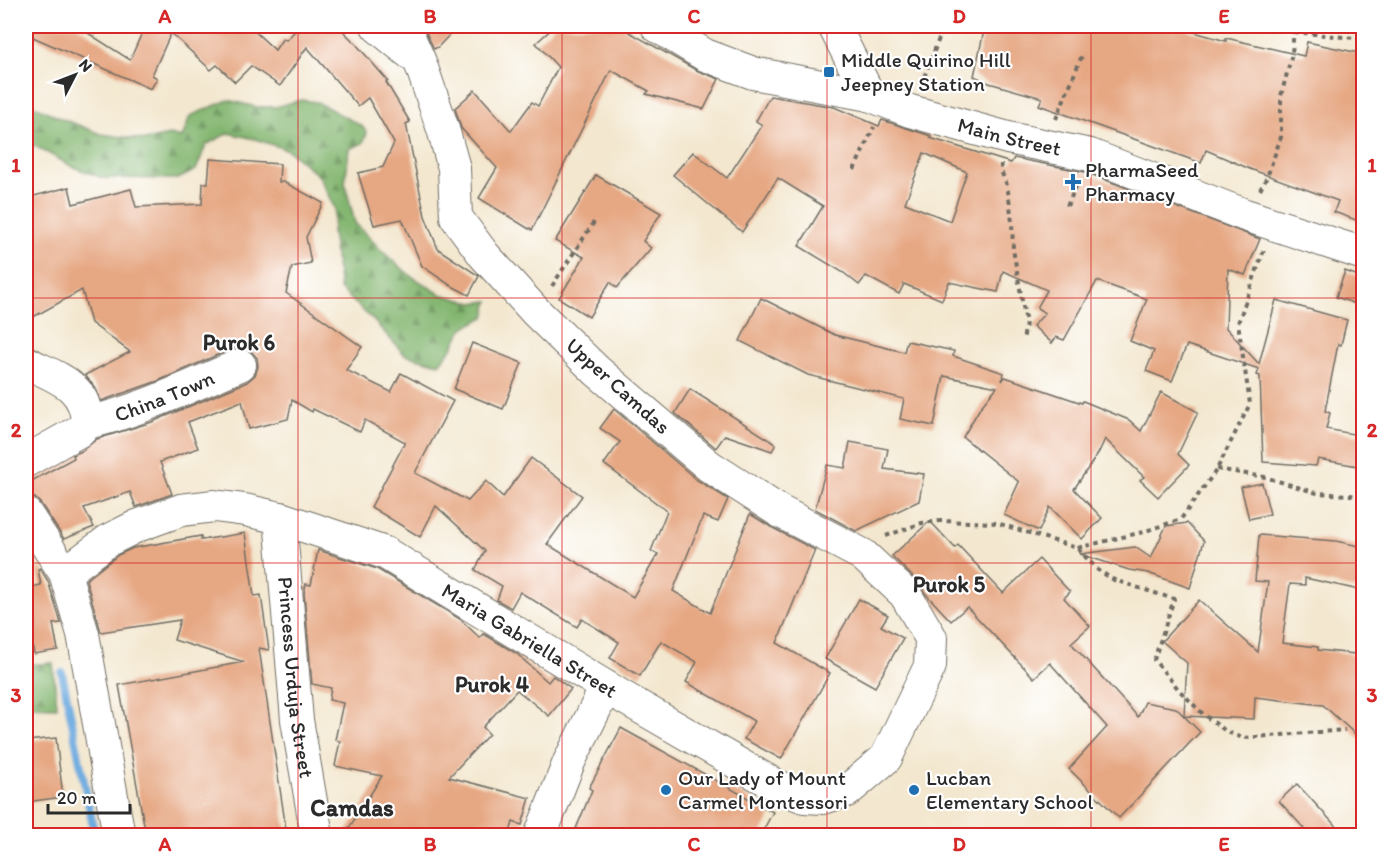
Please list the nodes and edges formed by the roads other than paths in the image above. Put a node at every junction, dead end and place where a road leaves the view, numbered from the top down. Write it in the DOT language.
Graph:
graph roads {
  1 [pos="377,26"];
  2 [pos="404,26"];
  3 [pos="657,26"];
  4 [pos="834,26"];
  5 [pos="420,62"];
  6 [pos="877,98"];
  7 [pos="1364,254"];
  8 [pos="26,362"];
  9 [pos="240,365"];
  10 [pos="87,423"];
  11 [pos="26,461"];
  12 [pos="26,514"];
  13 [pos="280,518"];
  14 [pos="65,573"];
  15 [pos="930,666"];
  16 [pos="606,687"];
  17 [pos="119,836"];
  18 [pos="317,836"];
  19 [pos="540,836"];
  1 -- 5 [label="street"];
  2 -- 5 [label="street, Upper Camdas"];
  3 -- 6 [label="street, Main Street"];
  4 -- 6 [label="street"];
  5 -- 15 [label="street, Upper Camdas"];
  6 -- 7 [label="street, Main Street"];
  8 -- 10 [label="street"];
  9 -- 10 [label="street, China Town"];
  10 -- 11 [label="street"];
  12 -- 14 [label="street"];
  13 -- 14 [label="street, Maria Gabriella Street"];
  13 -- 16 [label="street, Maria Gabriella Street"];
  13 -- 18 [label="street, Princess Urduja Street"];
  14 -- 17 [label="street"];
  15 -- 16 [label="street, Maria Gabriella Street"];
  16 -- 19 [label="street"];
}
